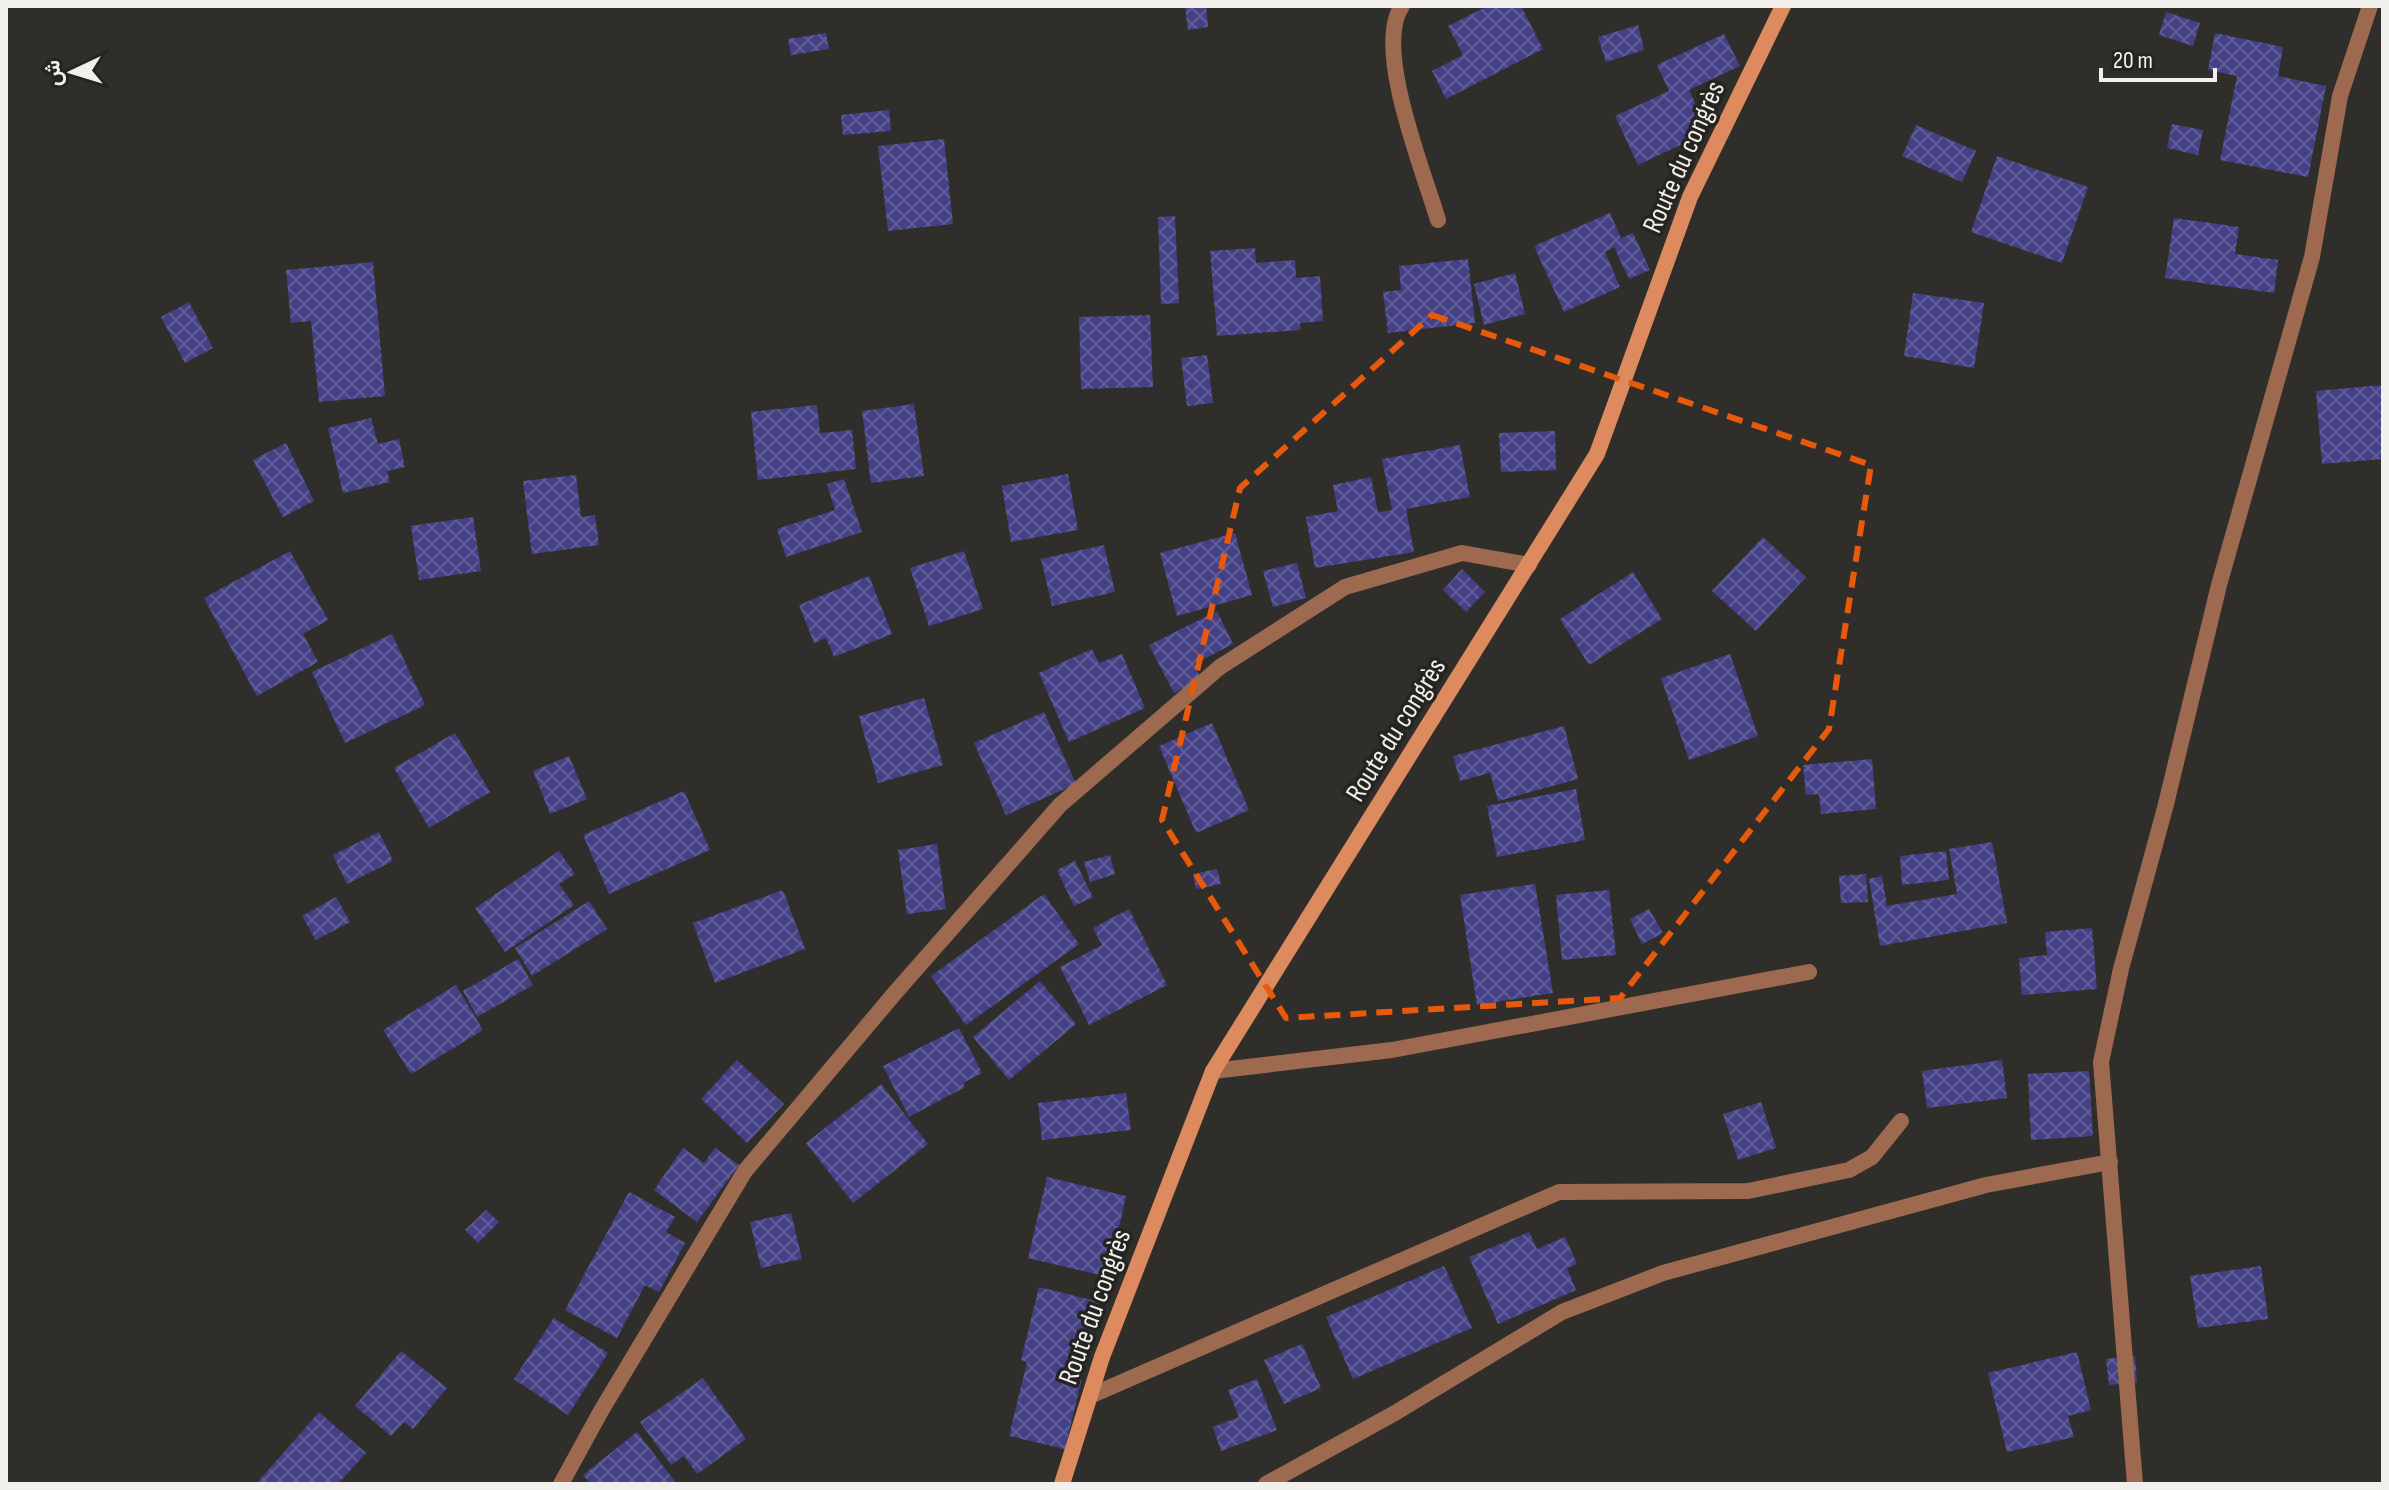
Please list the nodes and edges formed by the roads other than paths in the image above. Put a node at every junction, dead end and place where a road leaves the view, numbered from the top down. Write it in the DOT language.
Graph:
graph roads {
  1 [pos="1402,6"];
  2 [pos="1783,6"];
  3 [pos="2370,6"];
  4 [pos="1438,220"];
  5 [pos="1529,565"];
  6 [pos="1809,972"];
  7 [pos="1213,1071"];
  8 [pos="1901,1121"];
  9 [pos="2110,1162"];
  10 [pos="1090,1396"];
  11 [pos="561,1484"];
  12 [pos="1062,1484"];
  13 [pos="1266,1484"];
  14 [pos="2135,1484"];
  1 -- 4 [label="street"];
  2 -- 5 [label="main road, Route du congrès"];
  3 -- 9 [label="street"];
  5 -- 7 [label="main road, Route du congrès"];
  5 -- 11 [label="street"];
  6 -- 7 [label="street"];
  7 -- 10 [label="main road, Route du congrès"];
  8 -- 10 [label="street"];
  9 -- 13 [label="street"];
  9 -- 14 [label="street"];
  10 -- 12 [label="main road, Route du congrès"];
}
